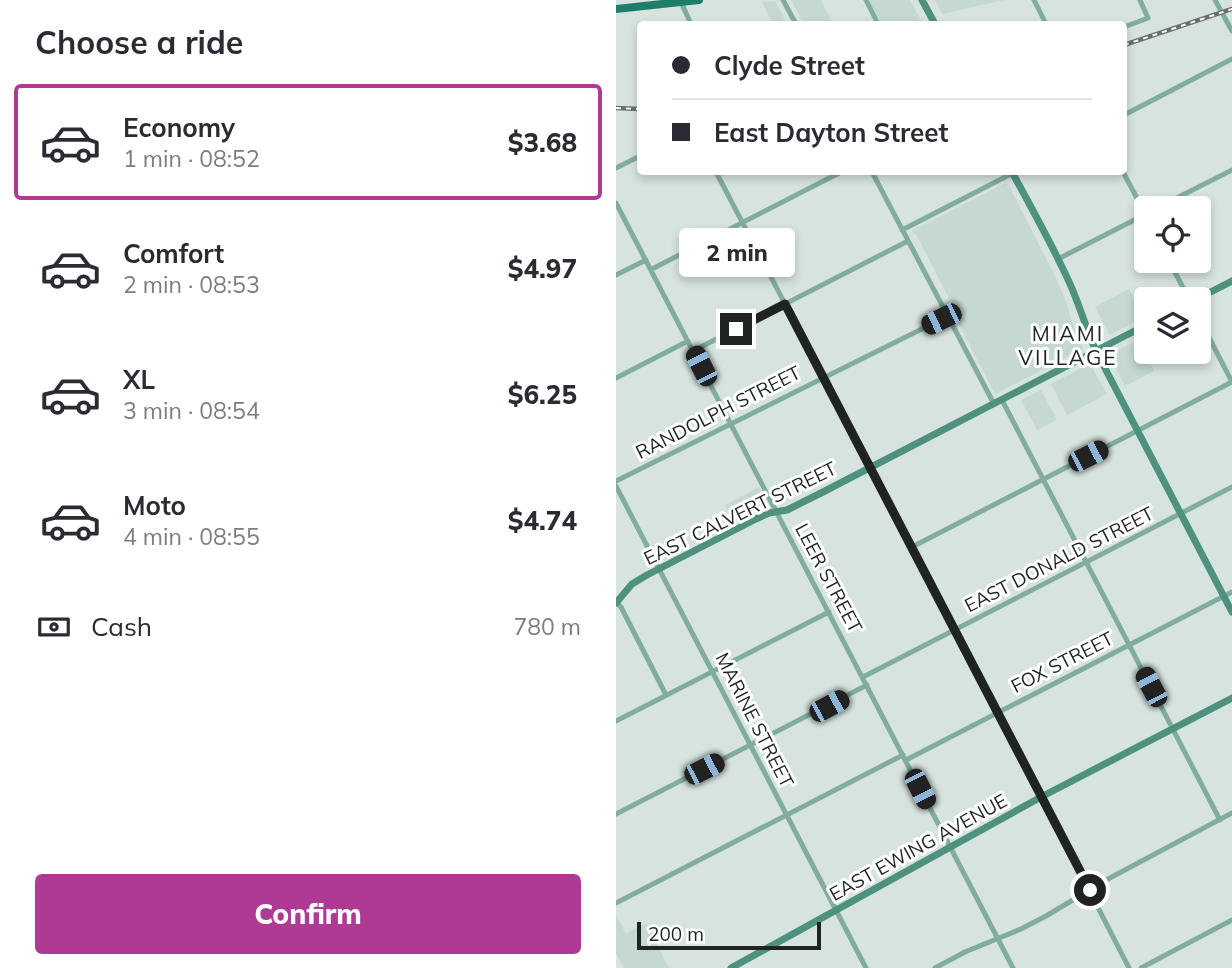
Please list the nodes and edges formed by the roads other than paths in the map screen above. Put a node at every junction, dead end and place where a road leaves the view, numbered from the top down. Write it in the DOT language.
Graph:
graph roads {
  1 [pos="699,0"];
  2 [pos="783,0"];
  3 [pos="866,0"];
  4 [pos="922,0"];
  5 [pos="1034,0"];
  6 [pos="1140,0"];
  7 [pos="1215,0"];
  8 [pos="681,2"];
  9 [pos="616,9"];
  10 [pos="690,21"];
  11 [pos="794,21"];
  12 [pos="876,21"];
  13 [pos="933,21"];
  14 [pos="1044,21"];
  15 [pos="1127,26"];
  16 [pos="1232,32"];
  17 [pos="1232,59"];
  18 [pos="1127,113"];
  19 [pos="637,158"];
  20 [pos="616,168"];
  21 [pos="1232,170"];
  22 [pos="718,175"];
  23 [pos="835,175"];
  24 [pos="874,175"];
  25 [pos="1007,175"];
  26 [pos="1015,175"];
  27 [pos="1125,175"];
  28 [pos="1136,196"];
  29 [pos="1181,196"];
  30 [pos="616,203"];
  31 [pos="1134,221"];
  32 [pos="743,222"];
  33 [pos="902,230"];
  34 [pos="908,241"];
  35 [pos="1058,259"];
  36 [pos="646,260"];
  37 [pos="652,269"];
  38 [pos="616,275"];
  39 [pos="1232,281"];
  40 [pos="1211,292"];
  41 [pos="785,304"];
  42 [pos="948,316"];
  43 [pos="1134,331"];
  44 [pos="688,341"];
  45 [pos="1211,341"];
  46 [pos="693,351"];
  47 [pos="1096,351"];
  48 [pos="616,377"];
  49 [pos="823,377"];
  50 [pos="1232,382"];
  51 [pos="1002,400"];
  52 [pos="994,404"];
  53 [pos="731,423"];
  54 [pos="1138,430"];
  55 [pos="870,467"];
  56 [pos="1044,479"];
  57 [pos="616,484"];
  58 [pos="1232,487"];
  59 [pos="778,512"];
  60 [pos="1180,514"];
  61 [pos="912,547"];
  62 [pos="1087,562"];
  63 [pos="659,569"];
  64 [pos="1232,592"];
  65 [pos="1224,596"];
  66 [pos="616,603"];
  67 [pos="829,612"];
  68 [pos="1232,612"];
  69 [pos="955,630"];
  70 [pos="1129,645"];
  71 [pos="712,671"];
  72 [pos="863,677"];
  73 [pos="867,685"];
  74 [pos="667,695"];
  75 [pos="1232,698"];
  76 [pos="998,713"];
  77 [pos="616,721"];
  78 [pos="1173,729"];
  79 [pos="751,746"];
  80 [pos="905,757"];
  81 [pos="1041,797"];
  82 [pos="1232,813"];
  83 [pos="616,814"];
  84 [pos="787,815"];
  85 [pos="1220,820"];
  86 [pos="951,847"];
  87 [pos="1090,890"];
  88 [pos="616,903"];
  89 [pos="836,910"];
  90 [pos="1232,920"];
  91 [pos="998,939"];
  92 [pos="731,968"];
  93 [pos="866,968"];
  94 [pos="935,968"];
  95 [pos="1013,968"];
  96 [pos="1129,968"];
  97 [pos="1141,968"];
  1 -- 8 [label="main road"];
  2 -- 11 [label="street"];
  3 -- 12 [label="street"];
  4 -- 13 [label="street"];
  5 -- 14 [label="street"];
  6 -- 15 [label="street"];
  7 -- 16 [label="street"];
  8 -- 9 [label="main road"];
  8 -- 10 [label="street"];
  17 -- 18 [label="street"];
  19 -- 20 [label="street"];
  21 -- 29 [label="street"];
  22 -- 32 [label="street"];
  23 -- 32 [label="street"];
  24 -- 33 [label="street"];
  25 -- 33 [label="street"];
  26 -- 35 [label="street"];
  27 -- 28 [label="street"];
  30 -- 36 [label="street, LEER STREET"];
  31 -- 35 [label="street"];
  32 -- 37 [label="street"];
  32 -- 41 [label="street"];
  33 -- 34 [label="street"];
  34 -- 41 [label="street"];
  34 -- 42 [label="street"];
  35 -- 47 [label="street"];
  36 -- 37 [label="street, LEER STREET"];
  36 -- 38 [label="street"];
  37 -- 44 [label="street, LEER STREET"];
  39 -- 40 [label="street"];
  41 -- 46 [label="street"];
  41 -- 49 [label="street"];
  42 -- 49 [label="street, RANDOLPH STREET"];
  42 -- 52 [label="street"];
  43 -- 47 [label="street, EAST CALVERT STREET"];
  44 -- 46 [label="street, LEER STREET"];
  44 -- 48 [label="street"];
  45 -- 50 [label="street"];
  46 -- 53 [label="street, LEER STREET"];
  47 -- 51 [label="street, EAST CALVERT STREET"];
  47 -- 54 [label="street"];
  49 -- 53 [label="street, RANDOLPH STREET"];
  49 -- 55 [label="street"];
  50 -- 54 [label="street"];
  51 -- 52 [label="street, EAST CALVERT STREET"];
  51 -- 56 [label="street"];
  52 -- 55 [label="street, EAST CALVERT STREET"];
  53 -- 57 [label="street, RANDOLPH STREET"];
  53 -- 59 [label="street, LEER STREET"];
  54 -- 56 [label="street"];
  54 -- 60 [label="street"];
  55 -- 59 [label="street, EAST CALVERT STREET"];
  55 -- 61 [label="street"];
  56 -- 61 [label="street"];
  56 -- 62 [label="street"];
  57 -- 63 [label="street, MARINE STREET"];
  58 -- 60 [label="street, EAST DONALD STREET"];
  59 -- 63 [label="street, EAST CALVERT STREET"];
  59 -- 67 [label="street, LEER STREET"];
  60 -- 62 [label="street, EAST DONALD STREET"];
  60 -- 65 [label="street"];
  61 -- 69 [label="street"];
  62 -- 69 [label="street, EAST DONALD STREET"];
  62 -- 70 [label="street"];
  63 -- 66 [label="street, EAST CALVERT STREET"];
  63 -- 71 [label="street, MARINE STREET"];
  64 -- 65 [label="street, FOX STREET"];
  65 -- 68 [label="street"];
  65 -- 70 [label="street, FOX STREET"];
  66 -- 74 [label="street"];
  67 -- 71 [label="street"];
  67 -- 72 [label="street, LEER STREET"];
  69 -- 72 [label="street, EAST DONALD STREET"];
  69 -- 76 [label="street"];
  70 -- 76 [label="street, FOX STREET"];
  70 -- 78 [label="street"];
  71 -- 74 [label="street"];
  71 -- 79 [label="street, MARINE STREET"];
  72 -- 73 [label="street, LEER STREET"];
  73 -- 79 [label="street"];
  73 -- 80 [label="street, LEER STREET"];
  74 -- 77 [label="street"];
  75 -- 78 [label="street, EAST EWING AVENUE"];
  76 -- 80 [label="street, FOX STREET"];
  76 -- 81 [label="street"];
  78 -- 81 [label="street, EAST EWING AVENUE"];
  78 -- 85 [label="street"];
  79 -- 83 [label="street"];
  79 -- 84 [label="street, MARINE STREET"];
  80 -- 84 [label="street, FOX STREET"];
  80 -- 86 [label="street, LEER STREET"];
  81 -- 86 [label="street, EAST EWING AVENUE"];
  81 -- 87 [label="street"];
  82 -- 85 [label="street"];
  84 -- 88 [label="street, FOX STREET"];
  84 -- 89 [label="street, MARINE STREET"];
  85 -- 87 [label="street"];
  86 -- 89 [label="street, EAST EWING AVENUE"];
  86 -- 91 [label="street, LEER STREET"];
  87 -- 91 [label="street"];
  87 -- 96 [label="street"];
  89 -- 92 [label="street, EAST EWING AVENUE"];
  89 -- 93 [label="street, MARINE STREET"];
  90 -- 97 [label="street"];
  91 -- 94 [label="street"];
  91 -- 95 [label="street, LEER STREET"];
}
